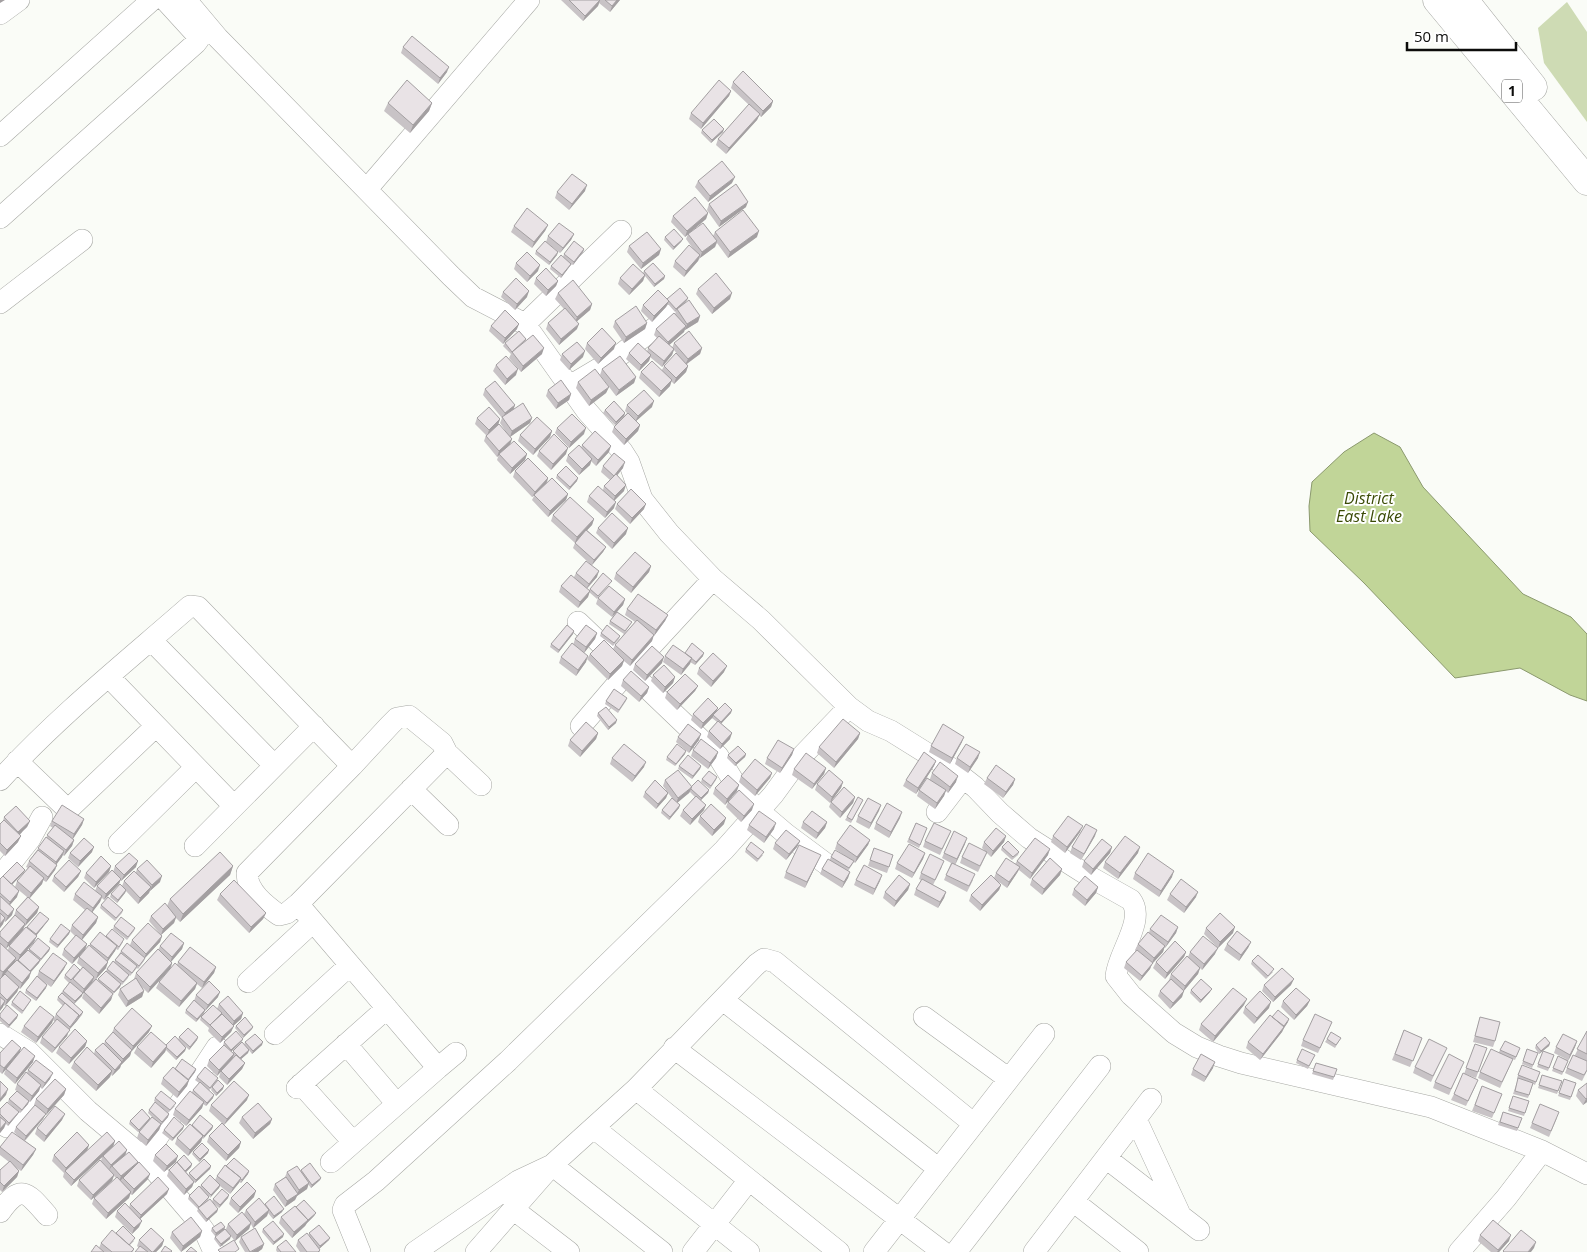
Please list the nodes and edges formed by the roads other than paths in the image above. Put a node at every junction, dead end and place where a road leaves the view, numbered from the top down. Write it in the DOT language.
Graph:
graph roads {
  1 [pos="19,0"];
  2 [pos="152,0"];
  3 [pos="165,0"];
  4 [pos="186,0"];
  5 [pos="528,0"];
  6 [pos="1437,0"];
  7 [pos="1464,0"];
  8 [pos="0,14"];
  9 [pos="0,136"];
  10 [pos="1587,154"];
  11 [pos="1587,181"];
  12 [pos="367,189"];
  13 [pos="0,218"];
  14 [pos="621,231"];
  15 [pos="82,240"];
  16 [pos="0,302"];
  17 [pos="671,315"];
  18 [pos="525,324"];
  19 [pos="568,387"];
  20 [pos="713,579"];
  21 [pos="578,622"];
  22 [pos="151,640"];
  23 [pos="629,670"];
  24 [pos="109,677"];
  25 [pos="849,708"];
  26 [pos="156,726"];
  27 [pos="314,726"];
  28 [pos="581,726"];
  29 [pos="447,753"];
  30 [pos="17,761"];
  31 [pos="274,765"];
  32 [pos="352,766"];
  33 [pos="196,768"];
  34 [pos="964,778"];
  35 [pos="0,780"];
  36 [pos="481,785"];
  37 [pos="411,789"];
  38 [pos="234,806"];
  39 [pos="759,811"];
  40 [pos="937,812"];
  41 [pos="42,817"];
  42 [pos="448,825"];
  43 [pos="119,843"];
  44 [pos="195,846"];
  45 [pos="829,866"];
  46 [pos="0,877"];
  47 [pos="298,904"];
  48 [pos="313,922"];
  49 [pos="350,965"];
  50 [pos="248,982"];
  51 [pos="723,1000"];
  52 [pos="387,1008"];
  53 [pos="924,1017"];
  54 [pos="0,1034"];
  55 [pos="275,1034"];
  56 [pos="1044,1034"];
  57 [pos="346,1044"];
  58 [pos="217,1047"];
  59 [pos="674,1048"];
  60 [pos="456,1053"];
  61 [pos="1100,1066"];
  62 [pos="438,1068"];
  63 [pos="53,1077"];
  64 [pos="1009,1079"];
  65 [pos="636,1089"];
  66 [pos="1152,1098"];
  67 [pos="397,1104"];
  68 [pos="1136,1119"];
  69 [pos="0,1122"];
  70 [pos="974,1124"];
  71 [pos="594,1128"];
  72 [pos="353,1142"];
  73 [pos="1542,1151"];
  74 [pos="144,1158"];
  75 [pos="1106,1158"];
  76 [pos="331,1162"];
  77 [pos="552,1165"];
  78 [pos="939,1168"];
  79 [pos="1587,1174"];
  80 [pos="749,1180"];
  81 [pos="1073,1201"];
  82 [pos="513,1209"];
  83 [pos="0,1212"];
  84 [pos="1180,1214"];
  85 [pos="47,1215"];
  86 [pos="900,1219"];
  87 [pos="715,1225"];
  88 [pos="1199,1230"];
  89 [pos="1038,1251"];
  90 [pos="214,1252"];
  91 [pos="360,1252"];
  92 [pos="415,1252"];
  93 [pos="476,1252"];
  94 [pos="569,1252"];
  95 [pos="662,1252"];
  96 [pos="693,1252"];
  97 [pos="749,1252"];
  98 [pos="839,1252"];
  99 [pos="874,1252"];
  100 [pos="943,1252"];
  101 [pos="956,1252"];
  102 [pos="1138,1252"];
  103 [pos="1460,1252"];
  1 -- 8 [label="street"];
  2 -- 9 [label="street"];
  3 -- 13 [label="street"];
  4 -- 12 [label="street"];
  5 -- 12 [label="street"];
  6 -- 11 [label="highway, 1"];
  7 -- 10 [label="highway, 1"];
  12 -- 18 [label="street"];
  14 -- 18 [label="street"];
  15 -- 16 [label="street"];
  17 -- 19 [label="street"];
  18 -- 19 [label="street"];
  19 -- 20 [label="street"];
  20 -- 23 [label="street"];
  20 -- 25 [label="street"];
  21 -- 23 [label="street"];
  22 -- 24 [label="street"];
  22 -- 27 [label="street"];
  22 -- 31 [label="street"];
  23 -- 28 [label="street"];
  23 -- 39 [label="street"];
  24 -- 26 [label="street"];
  24 -- 30 [label="street"];
  25 -- 34 [label="street"];
  25 -- 39 [label="street"];
  26 -- 30 [label="street"];
  26 -- 33 [label="street"];
  27 -- 31 [label="street"];
  27 -- 32 [label="street"];
  29 -- 32 [label="street"];
  29 -- 36 [label="street"];
  29 -- 37 [label="street"];
  30 -- 35 [label="street"];
  31 -- 38 [label="street"];
  32 -- 47 [label="street"];
  33 -- 38 [label="street"];
  33 -- 43 [label="street"];
  34 -- 40 [label="street"];
  34 -- 73 [label="street"];
  37 -- 42 [label="street"];
  37 -- 47 [label="street"];
  38 -- 44 [label="street"];
  39 -- 45 [label="street"];
  39 -- 91 [label="street"];
  41 -- 46 [label="street"];
  47 -- 48 [label="street"];
  48 -- 49 [label="street"];
  48 -- 50 [label="street"];
  49 -- 52 [label="street"];
  49 -- 55 [label="street"];
  51 -- 59 [label="street"];
  51 -- 70 [label="street"];
  51 -- 78 [label="street"];
  52 -- 57 [label="street"];
  52 -- 62 [label="street"];
  53 -- 64 [label="street"];
  54 -- 63 [label="street"];
  56 -- 64 [label="street"];
  57 -- 67 [label="street"];
  57 -- 72 [label="street"];
  58 -- 74 [label="street"];
  59 -- 65 [label="street"];
  59 -- 86 [label="street"];
  60 -- 62 [label="street"];
  61 -- 101 [label="street"];
  62 -- 67 [label="street"];
  63 -- 69 [label="street"];
  63 -- 74 [label="street"];
  64 -- 70 [label="street"];
  65 -- 71 [label="street"];
  65 -- 80 [label="street"];
  66 -- 68 [label="street"];
  67 -- 72 [label="street"];
  68 -- 75 [label="street"];
  68 -- 84 [label="street"];
  70 -- 78 [label="street"];
  71 -- 77 [label="street"];
  71 -- 87 [label="street"];
  72 -- 76 [label="street"];
  73 -- 79 [label="street"];
  73 -- 103 [label="street"];
  74 -- 90 [label="street"];
  75 -- 81 [label="street"];
  75 -- 84 [label="street"];
  77 -- 82 [label="street"];
  77 -- 92 [label="street"];
  77 -- 95 [label="street"];
  78 -- 86 [label="street"];
  80 -- 87 [label="street"];
  80 -- 98 [label="street"];
  81 -- 89 [label="street"];
  81 -- 102 [label="street"];
  82 -- 93 [label="street"];
  82 -- 94 [label="street"];
  83 -- 85 [label="street"];
  84 -- 88 [label="street"];
  86 -- 99 [label="street"];
  86 -- 100 [label="street"];
  87 -- 96 [label="street"];
  87 -- 97 [label="street"];
}
